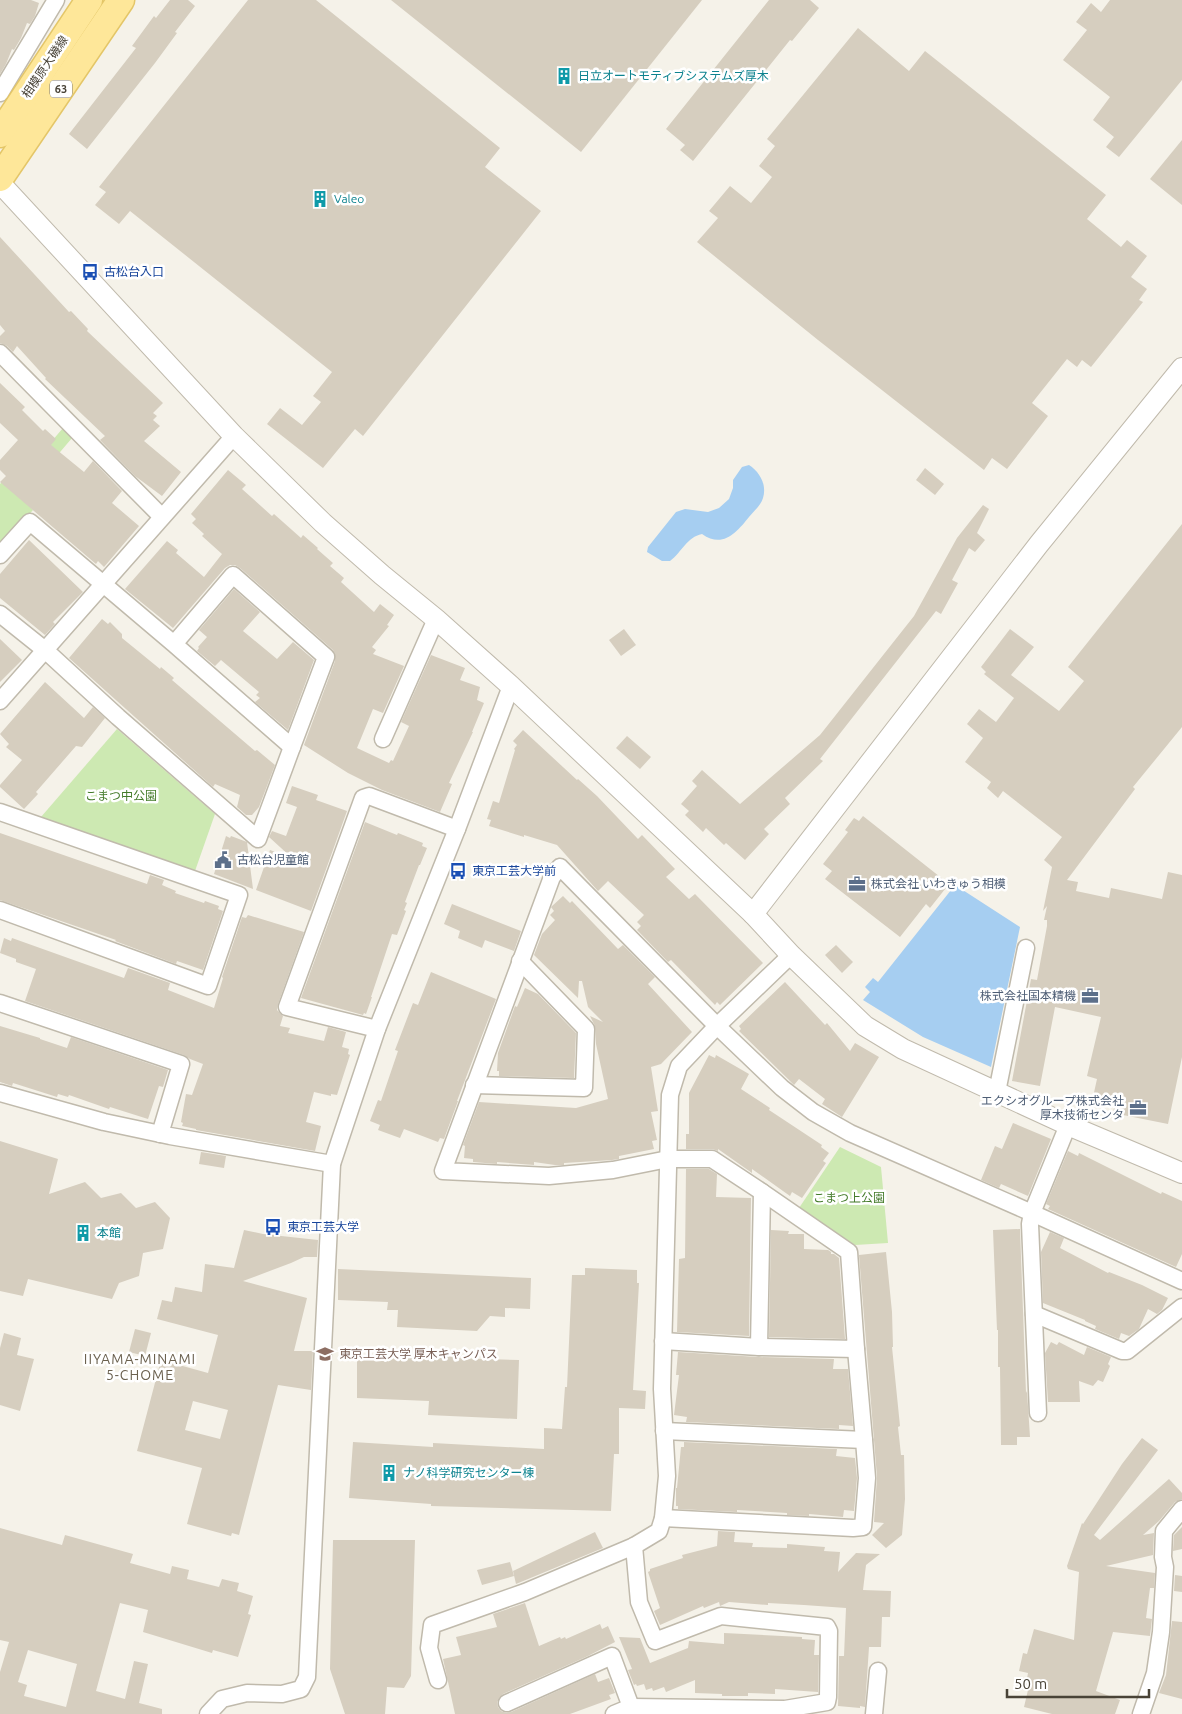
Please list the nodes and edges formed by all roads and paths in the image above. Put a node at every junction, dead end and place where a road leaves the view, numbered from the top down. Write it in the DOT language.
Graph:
graph roads {
  1 [pos="56,0"];
  2 [pos="89,0"];
  3 [pos="121,0"];
  4 [pos="0,93"];
  5 [pos="0,134"];
  6 [pos="0,178"];
  7 [pos="0,183"];
  8 [pos="0,353"];
  9 [pos="1182,368"];
  10 [pos="234,436"];
  11 [pos="162,517"];
  12 [pos="0,555"];
  13 [pos="104,585"];
  14 [pos="0,614"];
  15 [pos="436,619"];
  16 [pos="174,644"];
  17 [pos="45,650"];
  18 [pos="512,686"];
  19 [pos="0,701"];
  20 [pos="383,740"];
  21 [pos="292,747"];
  22 [pos="0,812"];
  23 [pos="457,829"];
  24 [pos="0,910"];
  25 [pos="753,914"];
  26 [pos="791,955"];
  27 [pos="1029,958"];
  28 [pos="520,961"];
  29 [pos="0,1003"];
  30 [pos="717,1026"];
  31 [pos="377,1029"];
  32 [pos="474,1085"];
  33 [pos="997,1092"];
  34 [pos="0,1093"];
  35 [pos="1068,1125"];
  36 [pos="160,1134"];
  37 [pos="668,1160"];
  38 [pos="332,1164"];
  39 [pos="1182,1173"];
  40 [pos="762,1192"];
  41 [pos="1032,1213"];
  42 [pos="1182,1281"];
  43 [pos="1182,1307"];
  44 [pos="1034,1314"];
  45 [pos="664,1341"];
  46 [pos="759,1347"];
  47 [pos="856,1349"];
  48 [pos="1038,1413"];
  49 [pos="664,1432"];
  50 [pos="864,1440"];
  51 [pos="1182,1509"];
  52 [pos="663,1518"];
  53 [pos="634,1546"];
  54 [pos="878,1671"];
  55 [pos="438,1680"];
  56 [pos="507,1703"];
  57 [pos="631,1707"];
  58 [pos="208,1714"];
  59 [pos="614,1714"];
  60 [pos="874,1714"];
  61 [pos="1141,1714"];
  1 -- 4 [label="street"];
  2 -- 5 [label="main road, 相模原大磯線 / 63"];
  3 -- 6 [label="main road, 相模原大磯線 / 63"];
  7 -- 10 [label="street"];
  8 -- 11 [label="street"];
  9 -- 25 [label="street"];
  10 -- 11 [label="street"];
  10 -- 15 [label="street"];
  11 -- 13 [label="street"];
  12 -- 13 [label="street"];
  13 -- 16 [label="street"];
  13 -- 17 [label="street"];
  14 -- 17 [label="street"];
  15 -- 18 [label="street"];
  15 -- 20 [label="street"];
  16 -- 21 [label="street"];
  16 -- 21 [label="street"];
  17 -- 19 [label="street"];
  17 -- 21 [label="street"];
  18 -- 23 [label="street"];
  18 -- 25 [label="street"];
  22 -- 24 [label="street"];
  23 -- 31 [label="street"];
  23 -- 31 [label="street"];
  25 -- 26 [label="street"];
  26 -- 30 [label="street"];
  26 -- 33 [label="street"];
  27 -- 33 [label="street"];
  28 -- 30 [label="street"];
  28 -- 32 [label="street"];
  28 -- 32 [label="street"];
  29 -- 36 [label="street"];
  30 -- 37 [label="street"];
  30 -- 41 [label="street"];
  31 -- 38 [label="street"];
  32 -- 37 [label="street"];
  33 -- 35 [label="street"];
  34 -- 36 [label="street"];
  35 -- 39 [label="street"];
  35 -- 41 [label="street"];
  36 -- 38 [label="street"];
  37 -- 40 [label="street"];
  37 -- 45 [label="street"];
  38 -- 58 [label="street"];
  40 -- 46 [label="street"];
  40 -- 47 [label="street"];
  41 -- 42 [label="street"];
  41 -- 44 [label="street"];
  43 -- 44 [label="street"];
  44 -- 48 [label="street"];
  45 -- 46 [label="street"];
  45 -- 49 [label="street"];
  46 -- 47 [label="street"];
  47 -- 50 [label="street"];
  49 -- 50 [label="street"];
  49 -- 52 [label="street"];
  50 -- 52 [label="street"];
  51 -- 61 [label="street"];
  52 -- 53 [label="street"];
  53 -- 55 [label="street"];
  53 -- 57 [label="street"];
  54 -- 60 [label="street"];
  56 -- 57 [label="street"];
  57 -- 59 [label="street"];
}
